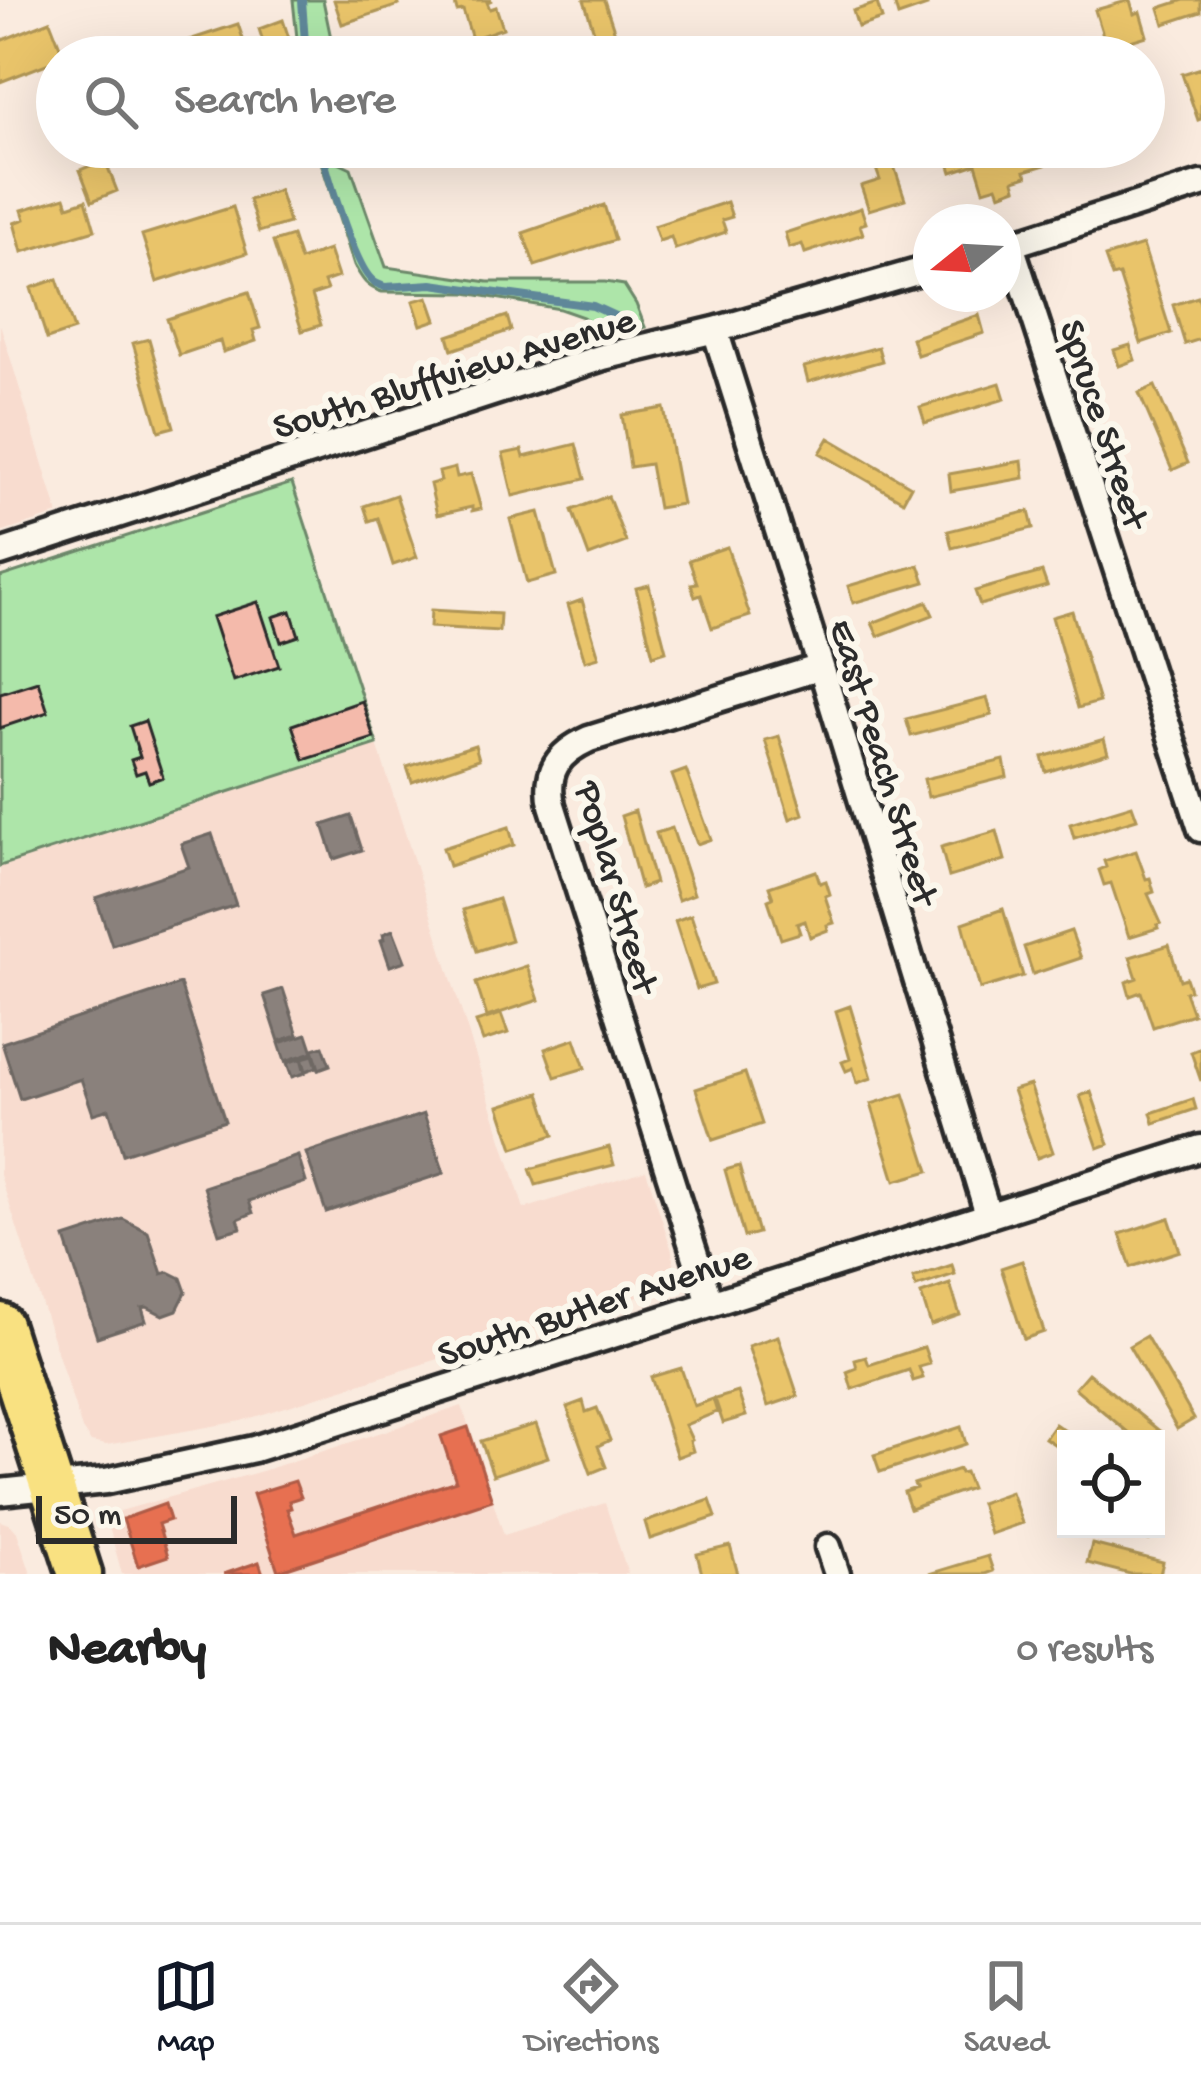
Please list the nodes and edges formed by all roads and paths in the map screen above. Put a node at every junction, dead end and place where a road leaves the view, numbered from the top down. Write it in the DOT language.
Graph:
graph roads {
  1 [pos="1201,184"];
  2 [pos="1021,242"];
  3 [pos="913,273"];
  4 [pos="1021,288"];
  5 [pos="715,330"];
  6 [pos="0,553"];
  7 [pos="821,667"];
  8 [pos="1201,829"];
  9 [pos="1201,1148"];
  10 [pos="988,1214"];
  11 [pos="710,1301"];
  12 [pos="0,1325"];
  13 [pos="52,1488"];
  14 [pos="0,1492"];
  15 [pos="828,1547"];
  16 [pos="80,1574"];
  17 [pos="837,1574"];
  1 -- 2 [label="street"];
  3 -- 5 [label="street, South Bluffview Avenue"];
  4 -- 8 [label="street, Spruce Street"];
  5 -- 6 [label="street, South Bluffview Avenue"];
  5 -- 7 [label="street, East Peach Street"];
  7 -- 10 [label="street, East Peach Street"];
  7 -- 11 [label="street, Poplar Street"];
  9 -- 10 [label="street, South Butler Avenue"];
  10 -- 11 [label="street, South Butler Avenue"];
  11 -- 13 [label="street, South Butler Avenue"];
  12 -- 13 [label="highway"];
  13 -- 14 [label="street, South Butler Avenue"];
  13 -- 16 [label="highway"];
  15 -- 17 [label="street"];
}
